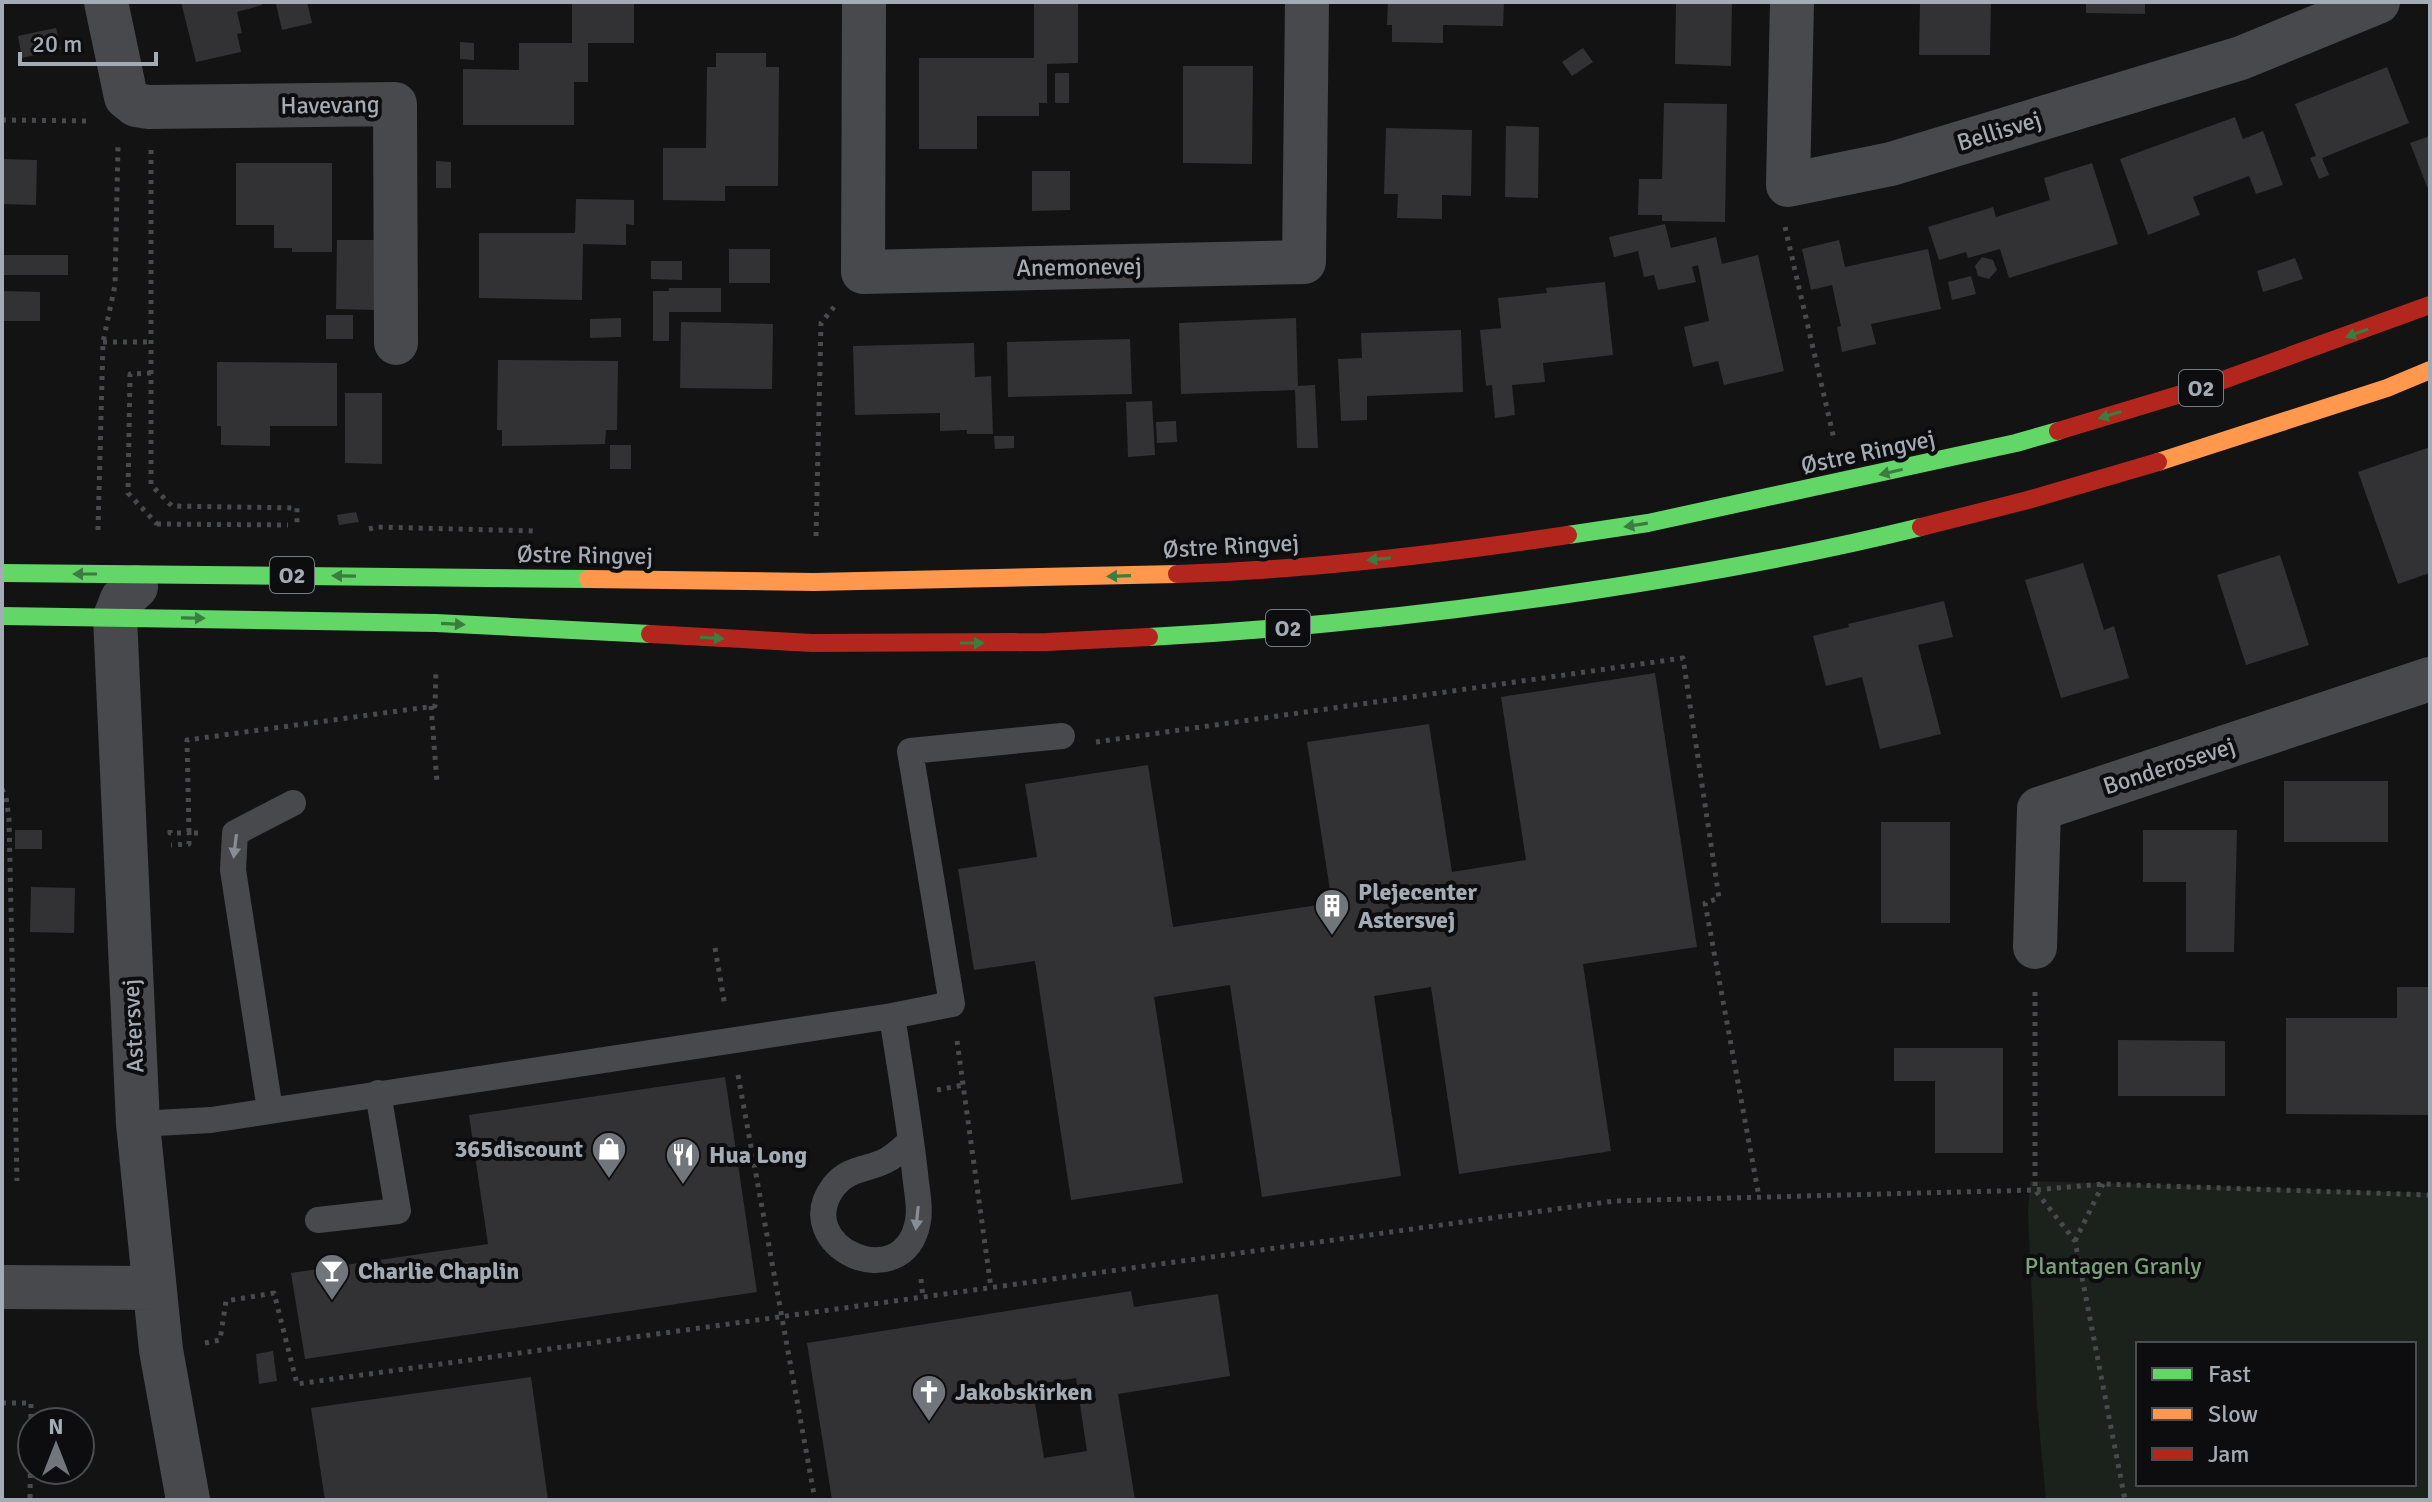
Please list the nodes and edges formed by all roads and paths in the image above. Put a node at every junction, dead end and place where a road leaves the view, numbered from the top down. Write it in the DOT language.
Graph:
graph roads {
  1 [pos="106,2"];
  2 [pos="864,2"];
  3 [pos="1307,2"];
  4 [pos="1792,2"];
  5 [pos="2378,2"];
  6 [pos="136,105"];
  7 [pos="2,120"];
  8 [pos="1788,185"];
  9 [pos="863,272"];
  10 [pos="2430,305"];
  11 [pos="103,342"];
  12 [pos="151,342"];
  13 [pos="396,343"];
  14 [pos="2430,370"];
  15 [pos="151,373"];
  16 [pos="1834,443"];
  17 [pos="157,524"];
  18 [pos="288,525"];
  19 [pos="297,526"];
  20 [pos="369,530"];
  21 [pos="545,532"];
  22 [pos="98,533"];
  23 [pos="817,548"];
  24 [pos="160,553"];
  25 [pos="2,573"];
  26 [pos="2,616"];
  27 [pos="115,617"];
  28 [pos="436,623"];
  29 [pos="2430,679"];
  30 [pos="431,706"];
  31 [pos="1062,736"];
  32 [pos="437,782"];
  33 [pos="2,789"];
  34 [pos="293,803"];
  35 [pos="235,833"];
  36 [pos="2035,947"];
  37 [pos="715,948"];
  38 [pos="952,1004"];
  39 [pos="892,1016"];
  40 [pos="731,1041"];
  41 [pos="378,1093"];
  42 [pos="270,1110"];
  43 [pos="138,1124"];
  44 [pos="911,1141"];
  45 [pos="17,1181"];
  46 [pos="2103,1184"];
  47 [pos="2035,1190"];
  48 [pos="2430,1195"];
  49 [pos="1759,1197"];
  50 [pos="318,1220"];
  51 [pos="2075,1241"];
  52 [pos="2,1287"];
  53 [pos="154,1288"];
  54 [pos="991,1288"];
  55 [pos="782,1314"];
  56 [pos="161,1350"];
  57 [pos="2,1403"];
  58 [pos="30,1500"];
  59 [pos="188,1500"];
  60 [pos="815,1500"];
  61 [pos="2125,1500"];
  1 -- 6 [label="street"];
  2 -- 9 [label="street"];
  3 -- 9 [label="street, Anemonevej"];
  4 -- 8 [label="street"];
  5 -- 8 [label="street, Bellisvej"];
  6 -- 7 [label="path"];
  6 -- 11 [label="path"];
  6 -- 12 [label="path"];
  6 -- 13 [label="street, Havevang"];
  8 -- 16 [label="path"];
  9 -- 23 [label="path"];
  10 -- 24 [label="main road, Østre Ringvej / O2, one-way"];
  11 -- 12 [label="path"];
  11 -- 22 [label="path"];
  12 -- 15 [label="path"];
  28 -- 14 [label="main road, O2, one-way"];
  15 -- 17 [label="path"];
  15 -- 19 [label="path"];
  17 -- 18 [label="path"];
  17 -- 24 [label="path"];
  20 -- 21 [label="path"];
  24 -- 25 [label="main road, Østre Ringvej / O2, one-way"];
  24 -- 27 [label="street"];
  26 -- 27 [label="main road, O2"];
  27 -- 28 [label="main road, O2, one-way"];
  27 -- 43 [label="street, Astersvej"];
  28 -- 30 [label="path"];
  29 -- 36 [label="street, Bonderosevej"];
  30 -- 32 [label="path"];
  30 -- 35 [label="path"];
  31 -- 38 [label="lane"];
  31 -- 49 [label="path"];
  33 -- 45 [label="path"];
  34 -- 35 [label="lane"];
  35 -- 42 [label="lane, one-way"];
  36 -- 47 [label="path"];
  37 -- 40 [label="path"];
  38 -- 39 [label="lane"];
  38 -- 54 [label="path"];
  39 -- 40 [label="lane"];
  39 -- 44 [label="lane"];
  40 -- 41 [label="lane"];
  40 -- 55 [label="path"];
  41 -- 42 [label="lane"];
  41 -- 50 [label="lane"];
  42 -- 43 [label="lane"];
  43 -- 53 [label="street, Astersvej"];
  44 -- 44 [label="lane, one-way"];
  46 -- 47 [label="path"];
  46 -- 48 [label="path"];
  46 -- 51 [label="path"];
  47 -- 49 [label="path"];
  47 -- 51 [label="path"];
  49 -- 54 [label="path"];
  51 -- 61 [label="path"];
  52 -- 53 [label="street"];
  53 -- 56 [label="street, Astersvej"];
  54 -- 55 [label="path"];
  55 -- 56 [label="path"];
  55 -- 60 [label="path"];
  56 -- 59 [label="street, Astersvej"];
  57 -- 58 [label="path"];
}
